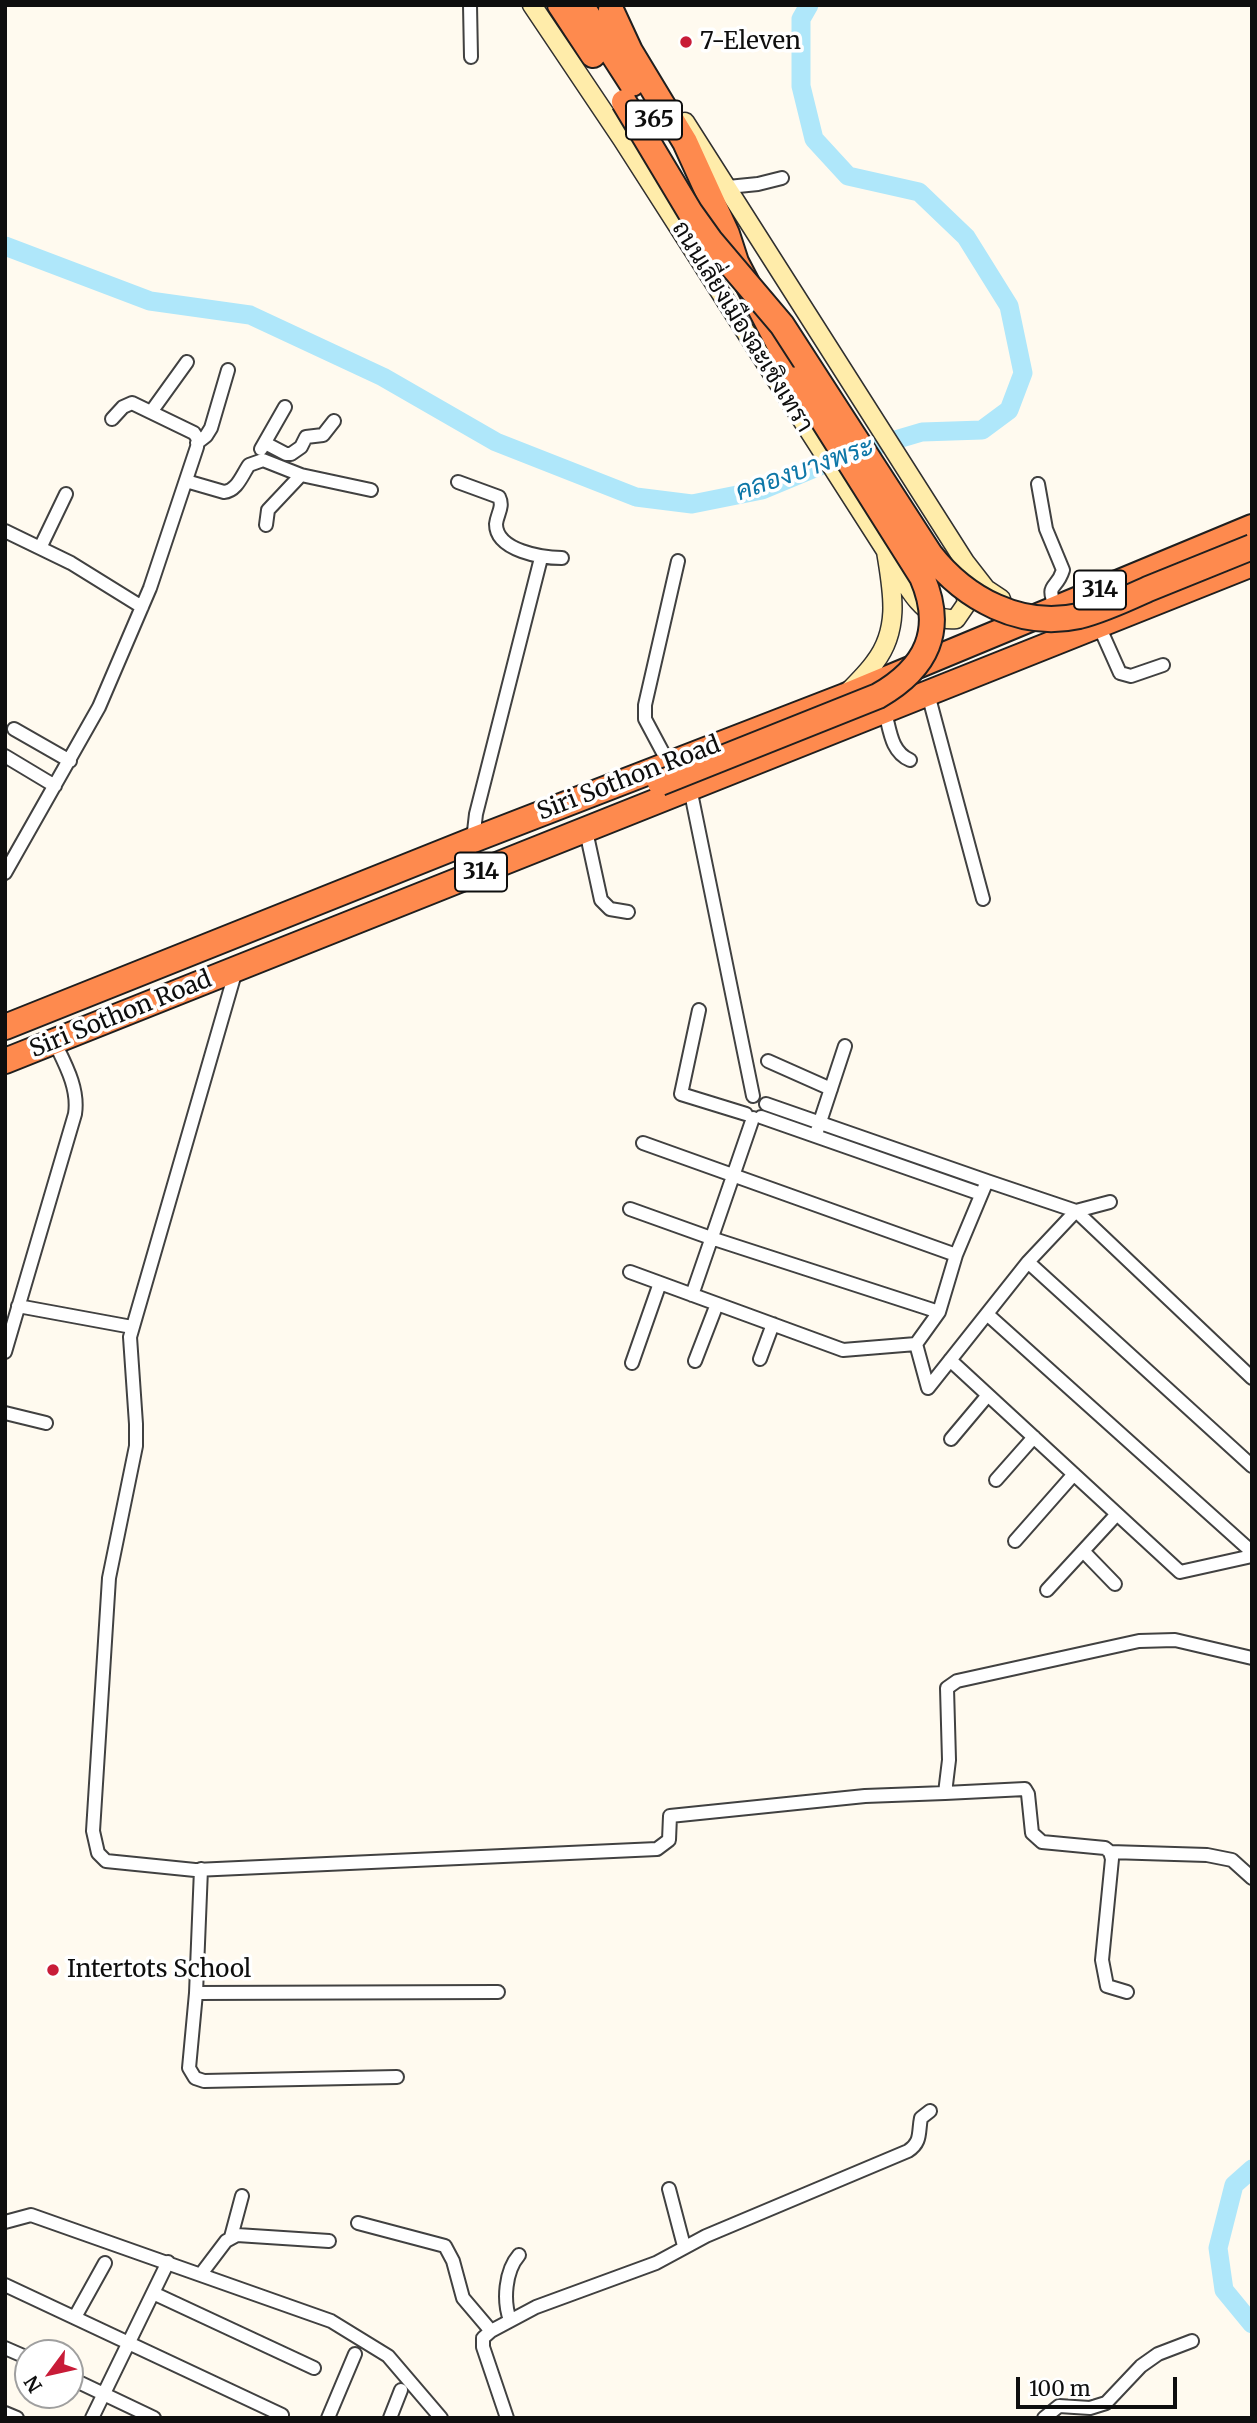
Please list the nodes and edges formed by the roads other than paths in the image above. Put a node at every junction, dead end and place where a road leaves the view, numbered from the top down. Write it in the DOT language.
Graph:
graph roads {
  1 [pos="470,5"];
  2 [pos="532,5"];
  3 [pos="566,7"];
  4 [pos="610,8"];
  5 [pos="471,57"];
  6 [pos="782,178"];
  7 [pos="728,187"];
  8 [pos="727,234"];
  9 [pos="187,362"];
  10 [pos="228,370"];
  11 [pos="285,407"];
  12 [pos="151,412"];
  13 [pos="112,419"];
  14 [pos="334,421"];
  15 [pos="197,443"];
  16 [pos="265,443"];
  17 [pos="254,462"];
  18 [pos="301,475"];
  19 [pos="186,481"];
  20 [pos="458,482"];
  21 [pos="1038,484"];
  22 [pos="371,490"];
  23 [pos="65,494"];
  24 [pos="266,525"];
  25 [pos="1252,527"];
  26 [pos="945,528"];
  27 [pos="5,531"];
  28 [pos="1252,547"];
  29 [pos="40,548"];
  30 [pos="886,551"];
  31 [pos="541,558"];
  32 [pos="562,558"];
  33 [pos="678,561"];
  34 [pos="1252,564"];
  35 [pos="142,607"];
  36 [pos="1052,610"];
  37 [pos="1099,625"];
  38 [pos="985,638"];
  39 [pos="949,653"];
  40 [pos="1001,664"];
  41 [pos="1163,665"];
  42 [pos="957,682"];
  43 [pos="928,694"];
  44 [pos="845,696"];
  45 [pos="885,712"];
  46 [pos="14,729"];
  47 [pos="5,756"];
  48 [pos="910,760"];
  49 [pos="70,761"];
  50 [pos="665,773"];
  51 [pos="55,786"];
  52 [pos="690,788"];
  53 [pos="586,831"];
  54 [pos="473,840"];
  55 [pos="7,865"];
  56 [pos="983,899"];
  57 [pos="628,912"];
  58 [pos="345,925"];
  59 [pos="236,970"];
  60 [pos="699,1010"];
  61 [pos="5,1027"];
  62 [pos="54,1041"];
  63 [pos="845,1046"];
  64 [pos="5,1061"];
  65 [pos="768,1061"];
  66 [pos="831,1089"];
  67 [pos="753,1096"];
  68 [pos="766,1104"];
  69 [pos="753,1117"];
  70 [pos="820,1124"];
  71 [pos="815,1138"];
  72 [pos="643,1143"];
  73 [pos="732,1176"];
  74 [pos="987,1181"];
  75 [pos="981,1194"];
  76 [pos="1110,1202"];
  77 [pos="630,1209"];
  78 [pos="1076,1211"];
  79 [pos="711,1238"];
  80 [pos="956,1255"];
  81 [pos="1028,1262"];
  82 [pos="630,1272"];
  83 [pos="660,1283"];
  84 [pos="692,1295"];
  85 [pos="717,1304"];
  86 [pos="18,1306"];
  87 [pos="939,1312"];
  88 [pos="987,1314"];
  89 [pos="773,1324"];
  90 [pos="132,1327"];
  91 [pos="916,1344"];
  92 [pos="5,1352"];
  93 [pos="760,1359"];
  94 [pos="950,1360"];
  95 [pos="695,1361"];
  96 [pos="632,1363"];
  97 [pos="1252,1378"];
  98 [pos="988,1395"];
  99 [pos="5,1413"];
  100 [pos="46,1423"];
  101 [pos="1034,1437"];
  102 [pos="951,1439"];
  103 [pos="1252,1466"];
  104 [pos="1074,1474"];
  105 [pos="996,1480"];
  106 [pos="1117,1514"];
  107 [pos="1015,1541"];
  108 [pos="1083,1551"];
  109 [pos="1252,1554"];
  110 [pos="1115,1584"];
  111 [pos="1047,1590"];
  112 [pos="1252,1658"];
  113 [pos="945,1793"];
  114 [pos="1110,1852"];
  115 [pos="201,1869"];
  116 [pos="1252,1878"];
  117 [pos="498,1992"];
  118 [pos="1127,1992"];
  119 [pos="196,1993"];
  120 [pos="397,2077"];
  121 [pos="930,2111"];
  122 [pos="669,2189"];
  123 [pos="242,2196"];
  124 [pos="5,2222"];
  125 [pos="358,2223"];
  126 [pos="231,2237"];
  127 [pos="329,2241"];
  128 [pos="684,2246"];
  129 [pos="519,2255"];
  130 [pos="167,2262"];
  131 [pos="105,2263"];
  132 [pos="201,2274"];
  133 [pos="5,2285"];
  134 [pos="153,2293"];
  135 [pos="75,2317"];
  136 [pos="509,2320"];
  137 [pos="491,2331"];
  138 [pos="1192,2341"];
  139 [pos="128,2342"];
  140 [pos="355,2354"];
  141 [pos="314,2368"];
  142 [pos="84,2384"];
  143 [pos="401,2390"];
  144 [pos="104,2393"];
  145 [pos="5,2413"];
  146 [pos="282,2415"];
  147 [pos="17,2418"];
  148 [pos="92,2418"];
  149 [pos="154,2418"];
  150 [pos="328,2418"];
  151 [pos="390,2418"];
  152 [pos="441,2418"];
  153 [pos="507,2418"];
  154 [pos="1044,2418"];
  1 -- 5 [label="street"];
  2 -- 30 [label="main road, ถนนเลี่ยงเมืองฉะเชิงเทรา / 365"];
  3 -- 8 [label="highway, ถนนเลี่ยงเมืองฉะเชิงเทรา / 365"];
  3 -- 28 [label="highway, bridge"];
  4 -- 7 [label="main road, 365"];
  4 -- 8 [label="highway"];
  6 -- 7 [label="street"];
  7 -- 26 [label="main road, 365"];
  8 -- 50 [label="highway, bridge"];
  9 -- 12 [label="street"];
  10 -- 15 [label="street"];
  11 -- 16 [label="street"];
  12 -- 13 [label="street"];
  12 -- 15 [label="street"];
  14 -- 16 [label="street"];
  15 -- 19 [label="street"];
  16 -- 17 [label="street"];
  17 -- 18 [label="street"];
  17 -- 19 [label="street"];
  18 -- 22 [label="street"];
  18 -- 24 [label="street"];
  19 -- 35 [label="street"];
  20 -- 31 [label="street"];
  21 -- 36 [label="street"];
  23 -- 29 [label="street"];
  25 -- 36 [label="highway, Siri Sothon Road / 314"];
  26 -- 30 [label="main road"];
  26 -- 36 [label="main road, 365"];
  27 -- 29 [label="street"];
  29 -- 35 [label="street"];
  30 -- 44 [label="main road, ถนนเลี่ยงเมืองฉะเชิงเทรา / 365"];
  31 -- 32 [label="street"];
  31 -- 54 [label="street"];
  33 -- 50 [label="street"];
  34 -- 37 [label="highway, Siri Sothon Road / 314"];
  35 -- 49 [label="street"];
  36 -- 38 [label="highway, Siri Sothon Road / 314"];
  37 -- 40 [label="highway, Siri Sothon Road / 314"];
  37 -- 41 [label="street"];
  38 -- 39 [label="highway, Siri Sothon Road / 314"];
  38 -- 40 [label="highway"];
  39 -- 42 [label="highway"];
  39 -- 44 [label="highway, Siri Sothon Road / 314"];
  40 -- 42 [label="highway, Siri Sothon Road / 314"];
  42 -- 43 [label="highway, Siri Sothon Road / 314"];
  43 -- 45 [label="highway, Siri Sothon Road / 314"];
  43 -- 56 [label="street"];
  44 -- 50 [label="highway, Siri Sothon Road / 314"];
  45 -- 48 [label="street"];
  45 -- 52 [label="highway, Siri Sothon Road / 314"];
  46 -- 49 [label="street"];
  47 -- 51 [label="street"];
  49 -- 51 [label="street"];
  50 -- 54 [label="highway, Siri Sothon Road / 314"];
  50 -- 58 [label="highway"];
  51 -- 55 [label="street"];
  52 -- 53 [label="highway, Siri Sothon Road / 314"];
  52 -- 67 [label="street"];
  53 -- 57 [label="street"];
  53 -- 58 [label="highway, Siri Sothon Road / 314"];
  54 -- 61 [label="highway, Siri Sothon Road / 314"];
  58 -- 59 [label="highway, Siri Sothon Road / 314"];
  59 -- 62 [label="highway, Siri Sothon Road / 314"];
  59 -- 90 [label="street"];
  60 -- 69 [label="street"];
  62 -- 64 [label="highway, Siri Sothon Road / 314"];
  62 -- 86 [label="street"];
  63 -- 66 [label="street"];
  65 -- 66 [label="street"];
  66 -- 70 [label="street"];
  67 -- 68 [label="street"];
  67 -- 69 [label="street"];
  68 -- 69 [label="street"];
  68 -- 70 [label="street"];
  69 -- 71 [label="street"];
  69 -- 73 [label="street"];
  70 -- 71 [label="street"];
  70 -- 74 [label="street"];
  71 -- 75 [label="street"];
  72 -- 73 [label="street"];
  73 -- 79 [label="street"];
  73 -- 80 [label="street"];
  74 -- 75 [label="street"];
  74 -- 78 [label="street"];
  75 -- 80 [label="street"];
  76 -- 78 [label="street"];
  77 -- 79 [label="street"];
  78 -- 81 [label="street"];
  78 -- 97 [label="street"];
  79 -- 84 [label="street"];
  79 -- 87 [label="street"];
  80 -- 87 [label="street"];
  81 -- 88 [label="street"];
  81 -- 103 [label="street"];
  82 -- 83 [label="street"];
  83 -- 84 [label="street"];
  83 -- 96 [label="street"];
  84 -- 85 [label="street"];
  85 -- 89 [label="street"];
  85 -- 95 [label="street"];
  86 -- 90 [label="street"];
  86 -- 92 [label="street"];
  87 -- 91 [label="street"];
  88 -- 94 [label="street"];
  88 -- 109 [label="street"];
  89 -- 91 [label="street"];
  89 -- 93 [label="street"];
  90 -- 115 [label="street"];
  91 -- 94 [label="street"];
  94 -- 98 [label="street"];
  98 -- 101 [label="street"];
  98 -- 102 [label="street"];
  99 -- 100 [label="street"];
  101 -- 104 [label="street"];
  101 -- 105 [label="street"];
  104 -- 106 [label="street"];
  104 -- 107 [label="street"];
  106 -- 108 [label="street"];
  106 -- 109 [label="street"];
  108 -- 110 [label="street"];
  108 -- 111 [label="street"];
  112 -- 113 [label="street"];
  113 -- 114 [label="street"];
  113 -- 115 [label="street"];
  114 -- 116 [label="street"];
  114 -- 118 [label="street"];
  115 -- 119 [label="street"];
  117 -- 119 [label="street"];
  119 -- 120 [label="street"];
  121 -- 128 [label="street"];
  122 -- 128 [label="street"];
  123 -- 126 [label="street"];
  124 -- 130 [label="street"];
  125 -- 137 [label="street"];
  126 -- 127 [label="street"];
  126 -- 132 [label="street"];
  128 -- 136 [label="street"];
  129 -- 136 [label="street"];
  130 -- 132 [label="street"];
  130 -- 134 [label="street"];
  131 -- 135 [label="street"];
  132 -- 152 [label="street"];
  133 -- 135 [label="street"];
  134 -- 139 [label="street"];
  134 -- 141 [label="street"];
  135 -- 139 [label="street"];
  136 -- 137 [label="street"];
  137 -- 153 [label="street"];
  138 -- 154 [label="street"];
  139 -- 144 [label="street"];
  139 -- 146 [label="street"];
  140 -- 150 [label="street"];
  142 -- 144 [label="street"];
  143 -- 151 [label="street"];
  144 -- 148 [label="street"];
  144 -- 149 [label="street"];
  145 -- 147 [label="street"];
}
